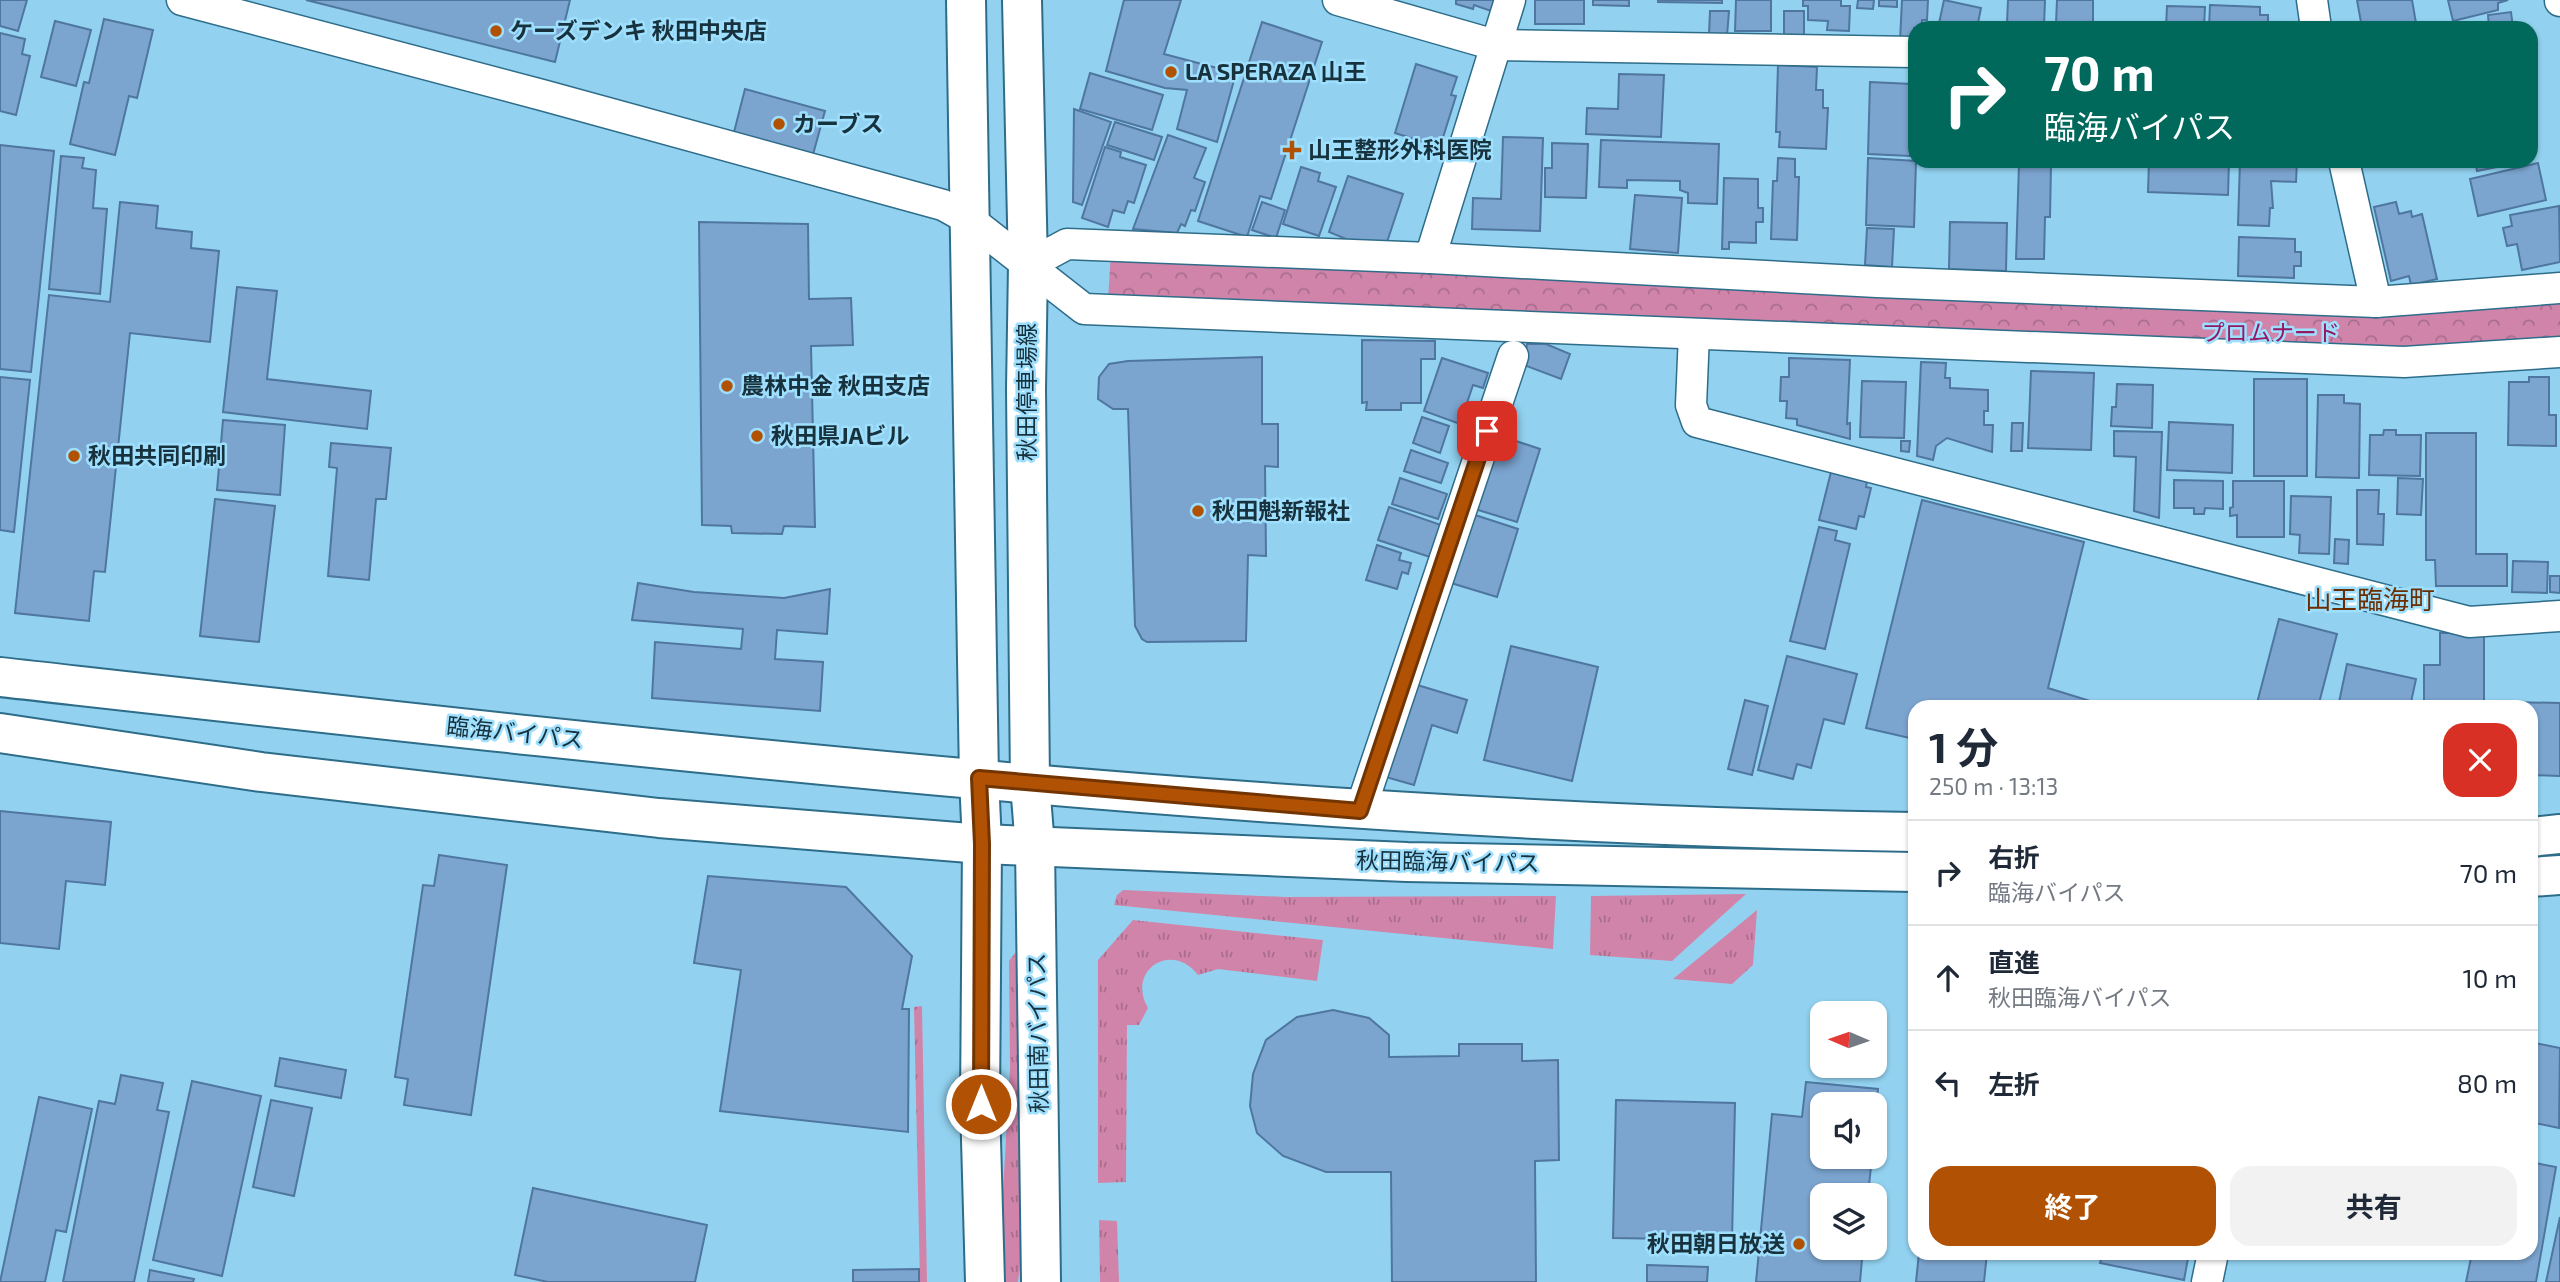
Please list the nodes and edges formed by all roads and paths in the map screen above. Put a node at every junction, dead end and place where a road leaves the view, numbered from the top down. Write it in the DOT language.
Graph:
graph roads {
  1 [pos="182,0"];
  2 [pos="966,0"];
  3 [pos="1022,0"];
  4 [pos="1338,0"];
  5 [pos="1510,0"];
  6 [pos="2312,0"];
  7 [pos="2315,21"];
  8 [pos="1495,45"];
  9 [pos="1908,52"];
  10 [pos="2346,168"];
  11 [pos="970,220"];
  12 [pos="1430,258"];
  13 [pos="1028,265"];
  14 [pos="2560,288"];
  15 [pos="2376,302"];
  16 [pos="1694,334"];
  17 [pos="2560,352"];
  18 [pos="1513,356"];
  19 [pos="2560,616"];
  20 [pos="0,677"];
  21 [pos="0,733"];
  22 [pos="979,778"];
  23 [pos="1030,784"];
  24 [pos="1360,811"];
  25 [pos="1908,832"];
  26 [pos="2560,834"];
  27 [pos="2538,836"];
  28 [pos="982,844"];
  29 [pos="1035,847"];
  30 [pos="1908,872"];
  31 [pos="2560,875"];
  32 [pos="2538,876"];
  33 [pos="2212,1260"];
  34 [pos="985,1282"];
  35 [pos="1041,1282"];
  36 [pos="2207,1282"];
  1 -- 11 [label="street"];
  2 -- 11 [label="main road"];
  3 -- 13 [label="main road, 秋田停車場線"];
  4 -- 8 [label="street"];
  5 -- 8 [label="street"];
  6 -- 7 [label="street"];
  8 -- 9 [label="street"];
  8 -- 12 [label="street"];
  10 -- 15 [label="street"];
  11 -- 13 [label="street"];
  11 -- 22 [label="main road"];
  12 -- 13 [label="street"];
  12 -- 15 [label="street"];
  13 -- 16 [label="street"];
  13 -- 23 [label="main road, 秋田停車場線"];
  14 -- 15 [label="street"];
  16 -- 17 [label="street"];
  16 -- 19 [label="street"];
  18 -- 24 [label="street"];
  20 -- 22 [label="main road, 臨海バイパス"];
  21 -- 28 [label="main road"];
  22 -- 23 [label="main road, 臨海バイパス"];
  22 -- 28 [label="main road"];
  23 -- 24 [label="main road, 秋田臨海バイパス"];
  23 -- 29 [label="main road, 秋田南バイパス"];
  24 -- 25 [label="main road, 秋田臨海バイパス"];
  26 -- 27 [label="main road"];
  28 -- 29 [label="main road, 秋田臨海バイパス"];
  28 -- 34 [label="main road"];
  29 -- 30 [label="main road, 秋田臨海バイパス"];
  29 -- 35 [label="main road, 秋田南バイパス"];
  31 -- 32 [label="main road"];
  33 -- 36 [label="street"];
}
